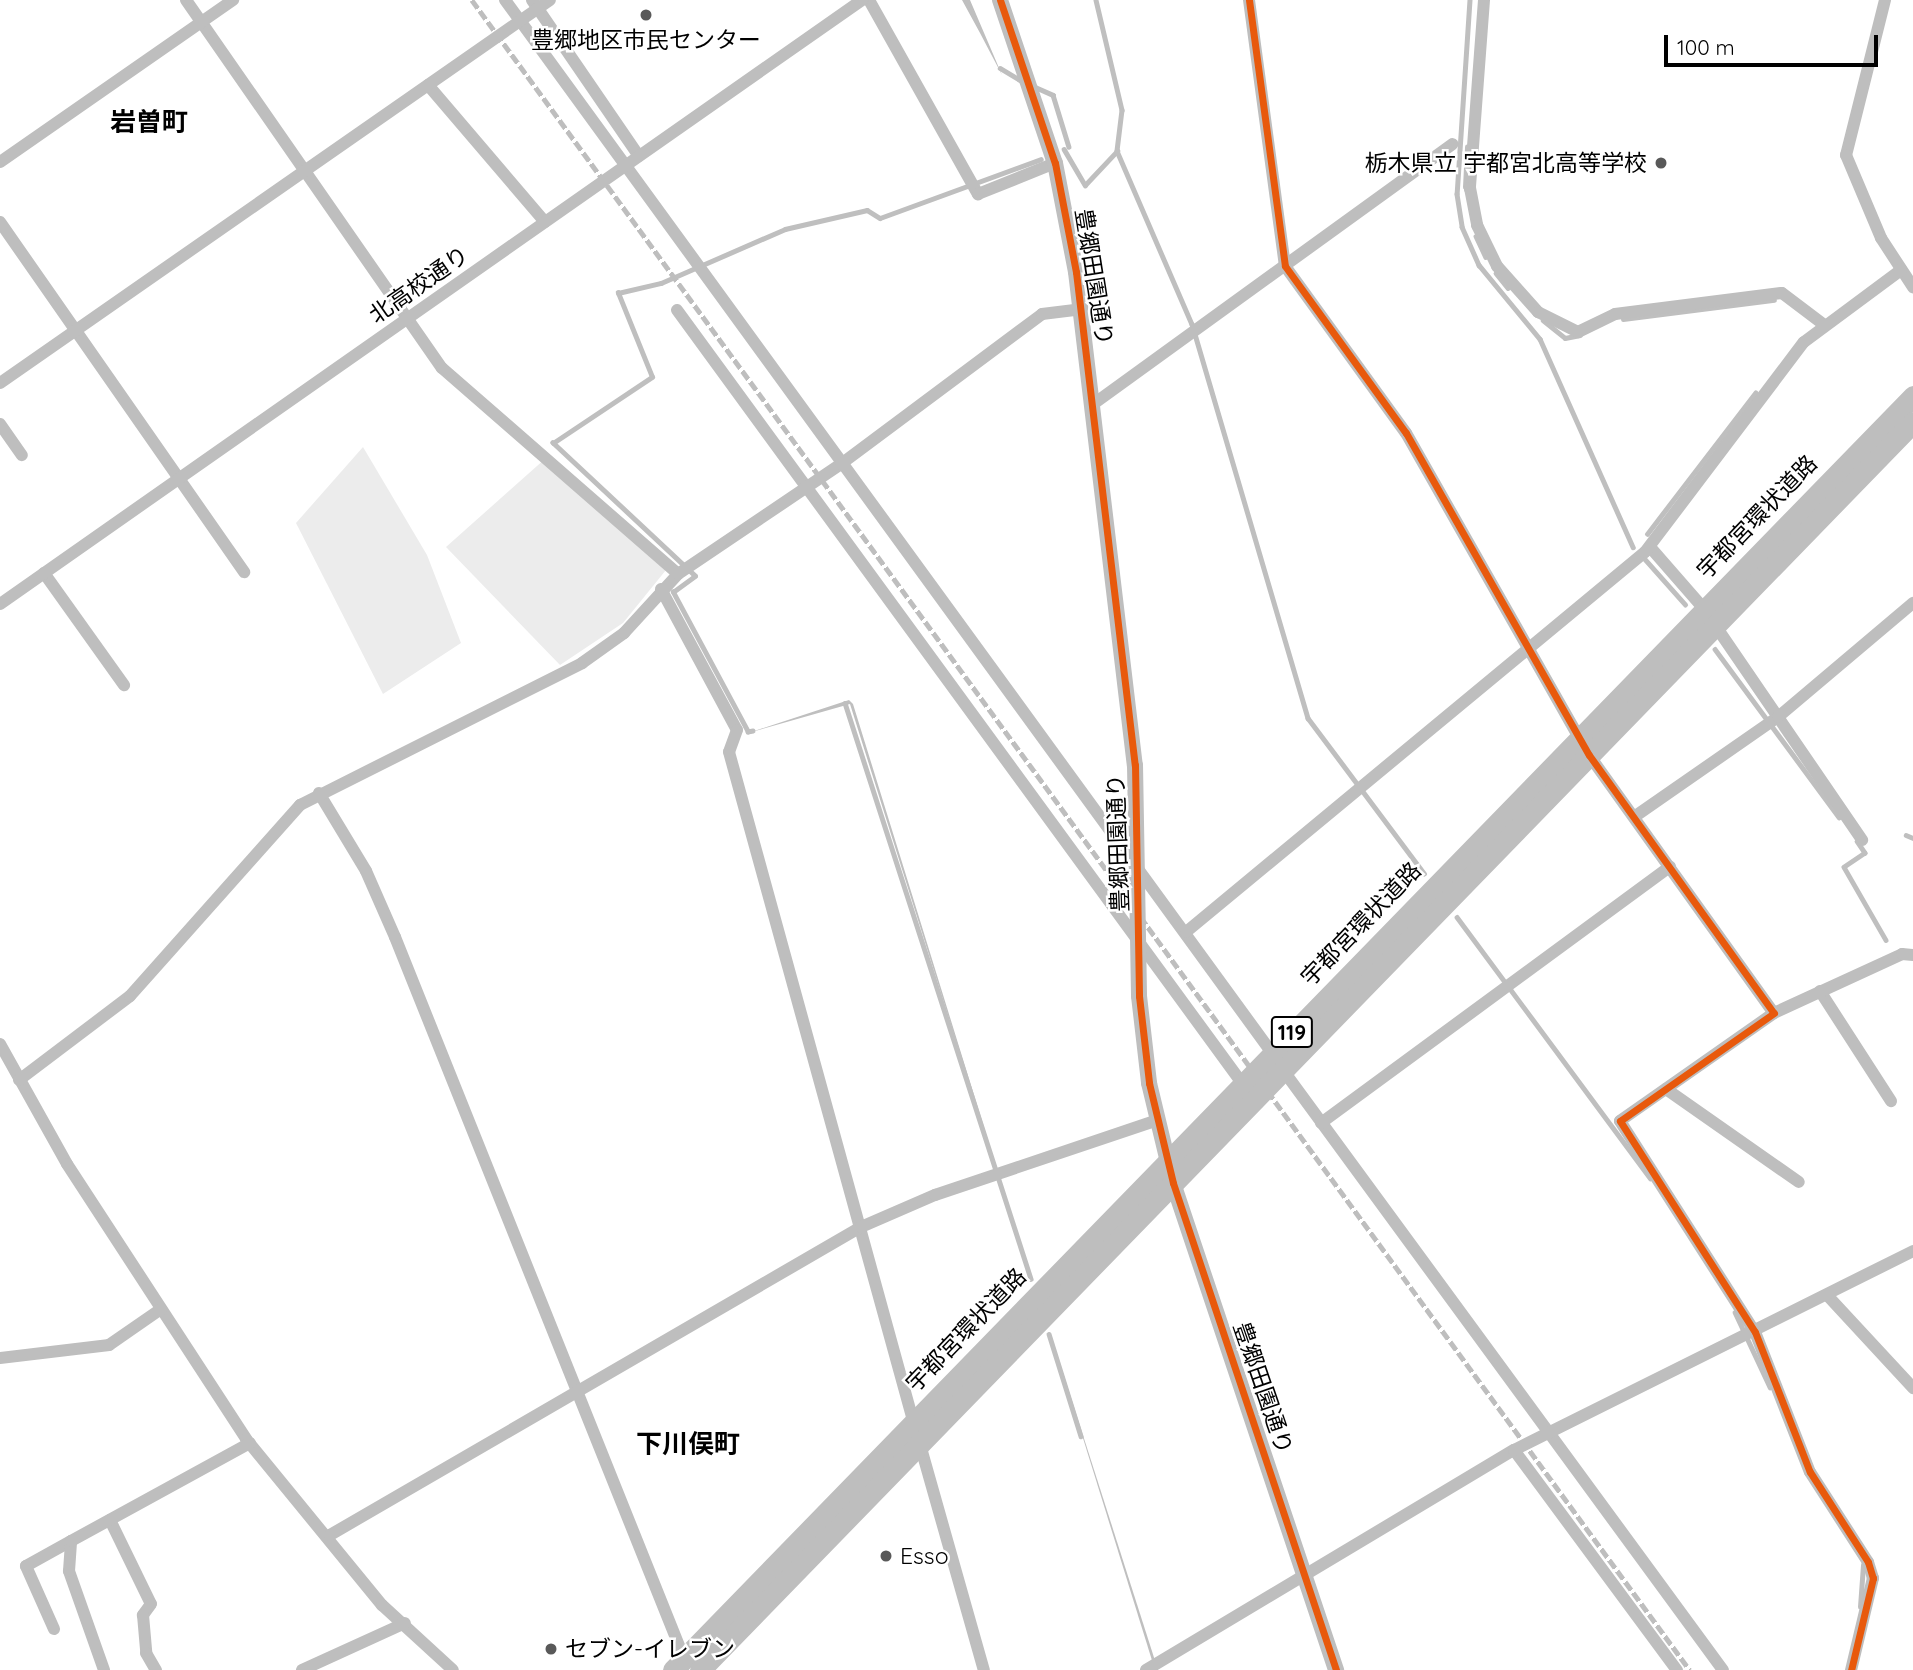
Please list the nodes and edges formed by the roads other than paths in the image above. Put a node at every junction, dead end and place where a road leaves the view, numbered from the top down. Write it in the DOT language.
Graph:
graph roads {
  1 [pos="186,0"];
  2 [pos="233,0"];
  3 [pos="505,0"];
  4 [pos="550,0"];
  5 [pos="862,0"];
  6 [pos="869,0"];
  7 [pos="1000,0"];
  8 [pos="1249,0"];
  9 [pos="1484,0"];
  10 [pos="1885,0"];
  11 [pos="535,4"];
  12 [pos="520,21"];
  13 [pos="201,22"];
  14 [pos="428,85"];
  15 [pos="1452,144"];
  16 [pos="639,156"];
  17 [pos="0,162"];
  18 [pos="1055,163"];
  19 [pos="623,167"];
  20 [pos="307,169"];
  21 [pos="0,222"];
  22 [pos="545,222"];
  23 [pos="1285,266"];
  24 [pos="1902,270"];
  25 [pos="1913,287"];
  26 [pos="1081,309"];
  27 [pos="677,310"];
  28 [pos="408,318"];
  29 [pos="1823,324"];
  30 [pos="75,330"];
  31 [pos="0,383"];
  32 [pos="1913,396"];
  33 [pos="1092,405"];
  34 [pos="1913,422"];
  35 [pos="0,425"];
  36 [pos="22,455"];
  37 [pos="841,464"];
  38 [pos="178,478"];
  39 [pos="807,487"];
  40 [pos="1650,547"];
  41 [pos="244,572"];
  42 [pos="44,573"];
  43 [pos="678,574"];
  44 [pos="661,589"];
  45 [pos="1913,603"];
  46 [pos="0,604"];
  47 [pos="1709,617"];
  48 [pos="1528,650"];
  49 [pos="124,685"];
  50 [pos="1778,717"];
  51 [pos="1584,746"];
  52 [pos="318,793"];
  53 [pos="1634,817"];
  54 [pos="1862,840"];
  55 [pos="1670,867"];
  56 [pos="1140,869"];
  57 [pos="1186,932"];
  58 [pos="1139,940"];
  59 [pos="1913,955"];
  60 [pos="1820,991"];
  61 [pos="1774,1013"];
  62 [pos="0,1044"];
  63 [pos="1278,1062"];
  64 [pos="19,1080"];
  65 [pos="1242,1083"];
  66 [pos="1666,1089"];
  67 [pos="1891,1101"];
  68 [pos="1157,1120"];
  69 [pos="1321,1123"];
  70 [pos="1168,1159"];
  71 [pos="1799,1182"];
  72 [pos="1173,1183"];
  73 [pos="861,1227"];
  74 [pos="1913,1251"];
  75 [pos="1827,1295"];
  76 [pos="161,1309"];
  77 [pos="1755,1332"];
  78 [pos="0,1358"];
  79 [pos="1913,1388"];
  80 [pos="578,1394"];
  81 [pos="914,1422"];
  82 [pos="1549,1432"];
  83 [pos="250,1443"];
  84 [pos="919,1444"];
  85 [pos="1514,1450"];
  86 [pos="110,1520"];
  87 [pos="330,1535"];
  88 [pos="71,1541"];
  89 [pos="1304,1573"];
  90 [pos="405,1623"];
  91 [pos="54,1629"];
  92 [pos="686,1666"];
  93 [pos="104,1670"];
  94 [pos="156,1670"];
  95 [pos="302,1670"];
  96 [pos="453,1670"];
  97 [pos="984,1670"];
  98 [pos="1146,1670"];
  99 [pos="1336,1670"];
  100 [pos="1677,1670"];
  101 [pos="1723,1670"];
  102 [pos="1851,1670"];
  1 -- 13 [label="street"];
  2 -- 13 [label="street"];
  3 -- 12 [label="street"];
  4 -- 11 [label="street"];
  5 -- 16 [label="street, 北高校通り"];
  6 -- 18 [label="street"];
  7 -- 18 [label="street, 豊郷田園通り"];
  8 -- 23 [label="street"];
  9 -- 29 [label="street"];
  10 -- 24 [label="street"];
  11 -- 12 [label="street"];
  11 -- 16 [label="street"];
  12 -- 14 [label="street"];
  12 -- 19 [label="street"];
  13 -- 17 [label="street"];
  13 -- 20 [label="street"];
  14 -- 20 [label="street"];
  14 -- 22 [label="street"];
  15 -- 23 [label="street"];
  16 -- 19 [label="street, 北高校通り"];
  18 -- 26 [label="street, 豊郷田園通り"];
  19 -- 22 [label="street, 北高校通り"];
  19 -- 37 [label="street"];
  20 -- 28 [label="street"];
  20 -- 30 [label="street"];
  21 -- 30 [label="street"];
  22 -- 28 [label="street, 北高校通り"];
  23 -- 33 [label="street"];
  23 -- 48 [label="street"];
  24 -- 25 [label="street"];
  24 -- 29 [label="street"];
  26 -- 33 [label="street, 豊郷田園通り"];
  26 -- 37 [label="street"];
  27 -- 39 [label="street"];
  28 -- 38 [label="street, 北高校通り"];
  28 -- 43 [label="street"];
  29 -- 40 [label="street"];
  30 -- 31 [label="street"];
  30 -- 38 [label="street"];
  32 -- 47 [label="highway, 宇都宮環状道路 / 119"];
  33 -- 56 [label="street, 豊郷田園通り"];
  34 -- 47 [label="highway, 宇都宮環状道路 / 119"];
  35 -- 36 [label="street"];
  37 -- 39 [label="street"];
  37 -- 56 [label="street"];
  38 -- 41 [label="street"];
  38 -- 42 [label="street, 北高校通り"];
  39 -- 43 [label="street"];
  39 -- 58 [label="street"];
  40 -- 47 [label="street"];
  40 -- 48 [label="street"];
  42 -- 46 [label="street, 北高校通り"];
  42 -- 49 [label="street"];
  43 -- 44 [label="street"];
  44 -- 52 [label="street"];
  44 -- 73 [label="street"];
  45 -- 50 [label="street"];
  47 -- 50 [label="street"];
  47 -- 51 [label="highway, 宇都宮環状道路 / 119"];
  48 -- 51 [label="street"];
  48 -- 57 [label="street"];
  50 -- 53 [label="street"];
  50 -- 54 [label="street"];
  51 -- 53 [label="street"];
  51 -- 63 [label="highway, 宇都宮環状道路 / 119"];
  52 -- 64 [label="street"];
  52 -- 80 [label="street"];
  53 -- 55 [label="street"];
  55 -- 61 [label="street"];
  55 -- 69 [label="street"];
  56 -- 57 [label="street"];
  56 -- 58 [label="street, 豊郷田園通り"];
  57 -- 63 [label="street"];
  58 -- 65 [label="street"];
  58 -- 68 [label="street, 豊郷田園通り"];
  59 -- 60 [label="street"];
  60 -- 61 [label="street"];
  60 -- 67 [label="street"];
  61 -- 66 [label="street"];
  62 -- 64 [label="street"];
  63 -- 65 [label="highway, 宇都宮環状道路 / 119"];
  63 -- 69 [label="street"];
  63 -- 72 [label="highway, 宇都宮環状道路 / 119"];
  64 -- 76 [label="street"];
  65 -- 70 [label="highway, 宇都宮環状道路 / 119"];
  66 -- 71 [label="street"];
  66 -- 77 [label="street"];
  68 -- 70 [label="street, 豊郷田園通り"];
  68 -- 73 [label="street"];
  69 -- 82 [label="street"];
  70 -- 72 [label="street, 豊郷田園通り"];
  70 -- 81 [label="highway, 宇都宮環状道路 / 119"];
  72 -- 84 [label="highway, 宇都宮環状道路 / 119"];
  72 -- 89 [label="street, 豊郷田園通り"];
  73 -- 80 [label="street"];
  73 -- 81 [label="street"];
  74 -- 75 [label="street"];
  75 -- 77 [label="street"];
  75 -- 79 [label="street"];
  76 -- 78 [label="street"];
  76 -- 83 [label="street"];
  77 -- 82 [label="street"];
  77 -- 102 [label="street"];
  80 -- 87 [label="street"];
  80 -- 92 [label="street"];
  81 -- 84 [label="street"];
  81 -- 92 [label="highway, 宇都宮環状道路 / 119"];
  82 -- 85 [label="street"];
  82 -- 101 [label="street"];
  83 -- 86 [label="street"];
  83 -- 87 [label="street"];
  84 -- 92 [label="highway, 宇都宮環状道路 / 119"];
  84 -- 97 [label="street"];
  85 -- 89 [label="street"];
  85 -- 100 [label="street"];
  86 -- 88 [label="street"];
  86 -- 94 [label="street"];
  87 -- 90 [label="street"];
  88 -- 91 [label="street"];
  88 -- 93 [label="street"];
  89 -- 98 [label="street"];
  89 -- 99 [label="street, 豊郷田園通り"];
  90 -- 95 [label="street"];
  90 -- 96 [label="street"];
}
